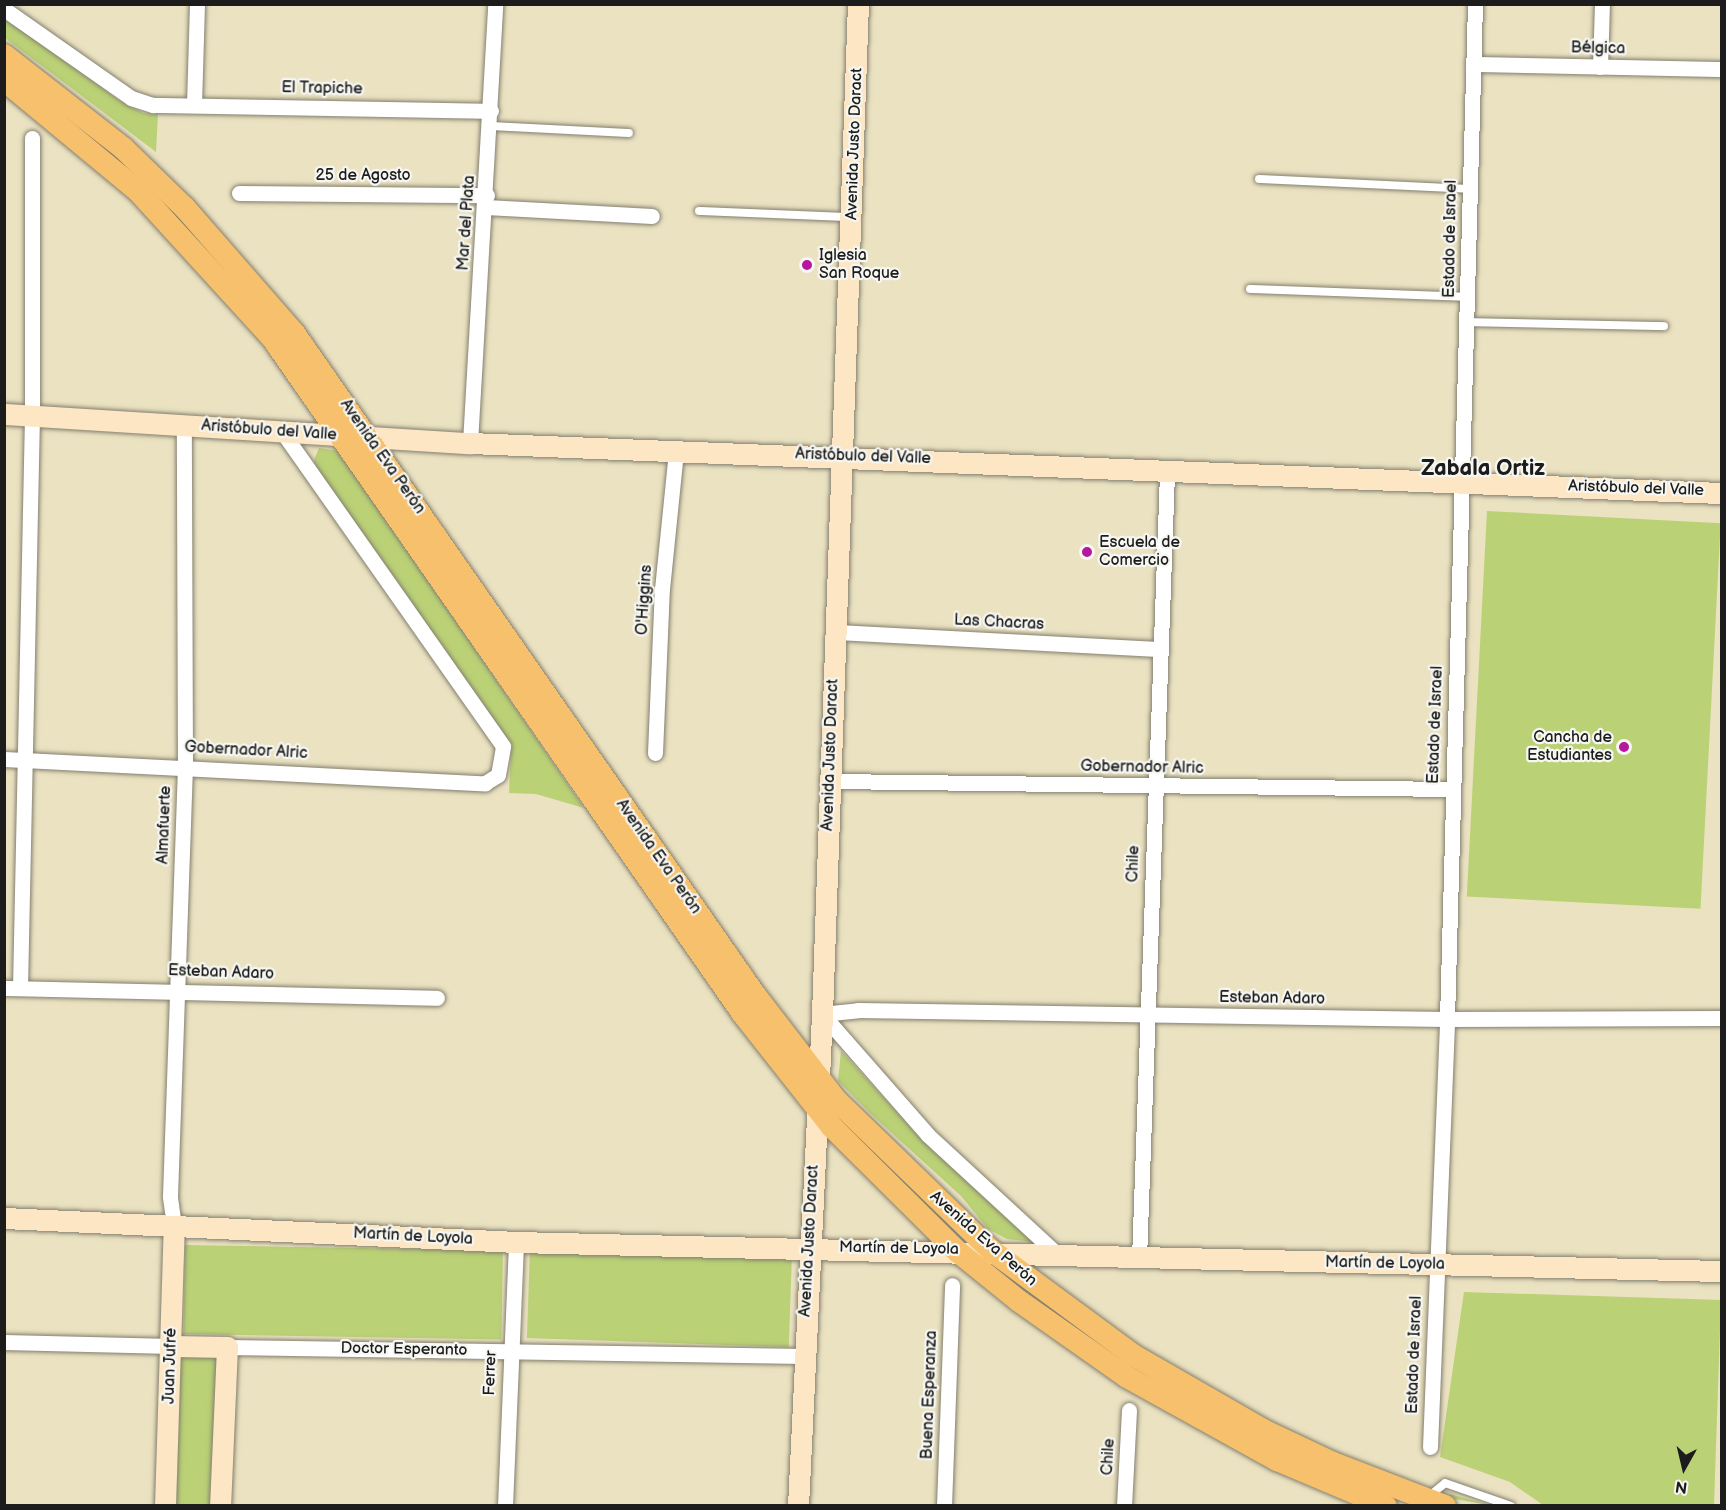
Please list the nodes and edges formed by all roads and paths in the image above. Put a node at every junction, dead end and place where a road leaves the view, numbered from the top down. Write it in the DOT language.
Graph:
graph roads {
  1 [pos="197,4"];
  2 [pos="495,4"];
  3 [pos="858,4"];
  4 [pos="1475,4"];
  5 [pos="1602,4"];
  6 [pos="4,9"];
  7 [pos="4,55"];
  8 [pos="1473,64"];
  9 [pos="1600,67"];
  10 [pos="1722,69"];
  11 [pos="4,80"];
  12 [pos="194,105"];
  13 [pos="491,119"];
  14 [pos="629,134"];
  15 [pos="32,138"];
  16 [pos="1259,179"];
  17 [pos="1470,189"];
  18 [pos="239,193"];
  19 [pos="487,201"];
  20 [pos="699,211"];
  21 [pos="652,216"];
  22 [pos="853,217"];
  23 [pos="1250,289"];
  24 [pos="1467,297"];
  25 [pos="1467,322"];
  26 [pos="1664,326"];
  27 [pos="4,414"];
  28 [pos="32,416"];
  29 [pos="184,426"];
  30 [pos="283,433"];
  31 [pos="343,436"];
  32 [pos="369,437"];
  33 [pos="470,443"];
  34 [pos="676,450"];
  35 [pos="842,456"];
  36 [pos="1167,471"];
  37 [pos="1463,482"];
  38 [pos="1722,493"];
  39 [pos="835,632"];
  40 [pos="1160,649"];
  41 [pos="655,753"];
  42 [pos="4,759"];
  43 [pos="26,760"];
  44 [pos="185,765"];
  45 [pos="831,781"];
  46 [pos="1155,787"];
  47 [pos="1452,789"];
  48 [pos="12,988"];
  49 [pos="176,989"];
  50 [pos="437,998"];
  51 [pos="822,1014"];
  52 [pos="1148,1015"];
  53 [pos="1447,1018"];
  54 [pos="1722,1018"];
  55 [pos="818,1077"];
  56 [pos="816,1106"];
  57 [pos="4,1218"];
  58 [pos="174,1226"];
  59 [pos="516,1242"];
  60 [pos="809,1247"];
  61 [pos="957,1251"];
  62 [pos="992,1251"];
  63 [pos="1059,1256"];
  64 [pos="1139,1259"];
  65 [pos="1435,1265"];
  66 [pos="1722,1270"];
  67 [pos="951,1285"];
  68 [pos="4,1342"];
  69 [pos="172,1346"];
  70 [pos="226,1347"];
  71 [pos="510,1352"];
  72 [pos="804,1356"];
  73 [pos="1129,1410"];
  74 [pos="1430,1447"];
  75 [pos="1436,1502"];
  76 [pos="165,1506"];
  77 [pos="220,1506"];
  78 [pos="505,1506"];
  79 [pos="798,1506"];
  80 [pos="944,1506"];
  81 [pos="1124,1506"];
  82 [pos="1386,1506"];
  83 [pos="1511,1506"];
  1 -- 12 [label="street"];
  2 -- 13 [label="street, Mar del Plata"];
  3 -- 22 [label="main road, Avenida Justo Daract"];
  4 -- 8 [label="street, Estado de Israel"];
  5 -- 9 [label="street"];
  6 -- 12 [label="street, El Trapiche"];
  7 -- 32 [label="main road, Avenida Eva Perón"];
  8 -- 9 [label="street, Bélgica"];
  8 -- 17 [label="street, Estado de Israel"];
  9 -- 10 [label="street, Bélgica"];
  11 -- 31 [label="main road, Avenida Eva Perón"];
  12 -- 13 [label="street, El Trapiche"];
  13 -- 14 [label="lane"];
  13 -- 19 [label="street, Mar del Plata"];
  15 -- 28 [label="street"];
  16 -- 17 [label="lane"];
  17 -- 24 [label="street, Estado de Israel"];
  18 -- 19 [label="street, 25 de Agosto"];
  19 -- 21 [label="street, 25 de Agosto"];
  19 -- 33 [label="street, Mar del Plata"];
  20 -- 22 [label="lane"];
  22 -- 35 [label="main road, Avenida Justo Daract"];
  23 -- 24 [label="lane"];
  24 -- 25 [label="street, Estado de Israel"];
  25 -- 26 [label="lane"];
  25 -- 37 [label="street, Estado de Israel"];
  27 -- 28 [label="main road, Aristóbulo del Valle"];
  28 -- 29 [label="main road, Aristóbulo del Valle"];
  28 -- 43 [label="street"];
  29 -- 30 [label="main road, Aristóbulo del Valle"];
  29 -- 44 [label="street, Almafuerte"];
  30 -- 31 [label="main road, Aristóbulo del Valle"];
  30 -- 44 [label="street, Gobernador Alric"];
  31 -- 32 [label="main road, Aristóbulo del Valle"];
  31 -- 56 [label="main road, Avenida Eva Perón"];
  32 -- 33 [label="main road, Aristóbulo del Valle"];
  32 -- 55 [label="main road, Avenida Eva Perón"];
  33 -- 34 [label="main road, Aristóbulo del Valle"];
  34 -- 35 [label="main road, Aristóbulo del Valle"];
  34 -- 41 [label="street, O'Higgins"];
  35 -- 36 [label="main road, Aristóbulo del Valle"];
  35 -- 39 [label="main road, Avenida Justo Daract"];
  36 -- 37 [label="main road, Aristóbulo del Valle"];
  36 -- 40 [label="street, Chile"];
  37 -- 38 [label="main road, Aristóbulo del Valle"];
  37 -- 47 [label="street, Estado de Israel"];
  39 -- 40 [label="street, Las Chacras"];
  39 -- 45 [label="main road, Avenida Justo Daract"];
  40 -- 46 [label="street, Chile"];
  42 -- 43 [label="street, Gobernador Alric"];
  43 -- 44 [label="street, Gobernador Alric"];
  43 -- 48 [label="street"];
  44 -- 49 [label="street, Almafuerte"];
  45 -- 46 [label="street, Gobernador Alric"];
  45 -- 51 [label="main road, Avenida Justo Daract"];
  46 -- 47 [label="street, Gobernador Alric"];
  46 -- 52 [label="street, Chile"];
  47 -- 53 [label="street, Estado de Israel"];
  48 -- 49 [label="street, Esteban Adaro"];
  49 -- 50 [label="street, Esteban Adaro"];
  49 -- 58 [label="street, Almafuerte"];
  51 -- 52 [label="street, Esteban Adaro"];
  51 -- 55 [label="main road, Avenida Justo Daract"];
  51 -- 63 [label="street"];
  52 -- 53 [label="street, Esteban Adaro"];
  52 -- 64 [label="street, Chile"];
  53 -- 54 [label="street, Esteban Adaro"];
  53 -- 65 [label="street, Estado de Israel"];
  55 -- 56 [label="main road, Avenida Justo Daract"];
  55 -- 62 [label="main road, Avenida Eva Perón"];
  56 -- 60 [label="main road, Avenida Justo Daract"];
  56 -- 61 [label="main road, Avenida Eva Perón"];
  57 -- 58 [label="main road, Martín de Loyola"];
  58 -- 59 [label="main road, Martín de Loyola"];
  58 -- 69 [label="main road, Juan Jufré"];
  59 -- 60 [label="main road, Martín de Loyola"];
  59 -- 71 [label="street, Ferrer"];
  60 -- 61 [label="main road, Martín de Loyola"];
  60 -- 72 [label="main road, Avenida Justo Daract"];
  61 -- 62 [label="main road, Martín de Loyola"];
  61 -- 82 [label="main road, Avenida Eva Perón"];
  62 -- 63 [label="main road, Martín de Loyola"];
  62 -- 75 [label="main road, Avenida Eva Perón"];
  63 -- 64 [label="main road, Martín de Loyola"];
  64 -- 65 [label="main road, Martín de Loyola"];
  65 -- 66 [label="main road, Martín de Loyola"];
  65 -- 74 [label="street, Estado de Israel"];
  67 -- 80 [label="street, Buena Esperanza"];
  68 -- 69 [label="street, Doctor Esperanto"];
  69 -- 70 [label="main road, Doctor Esperanto"];
  69 -- 76 [label="main road, Juan Jufré"];
  70 -- 71 [label="street, Doctor Esperanto"];
  70 -- 77 [label="main road"];
  71 -- 72 [label="street, Doctor Esperanto"];
  71 -- 78 [label="street, Ferrer"];
  72 -- 79 [label="main road, Avenida Justo Daract"];
  73 -- 81 [label="street, Chile"];
  75 -- 83 [label="lane"];
}
